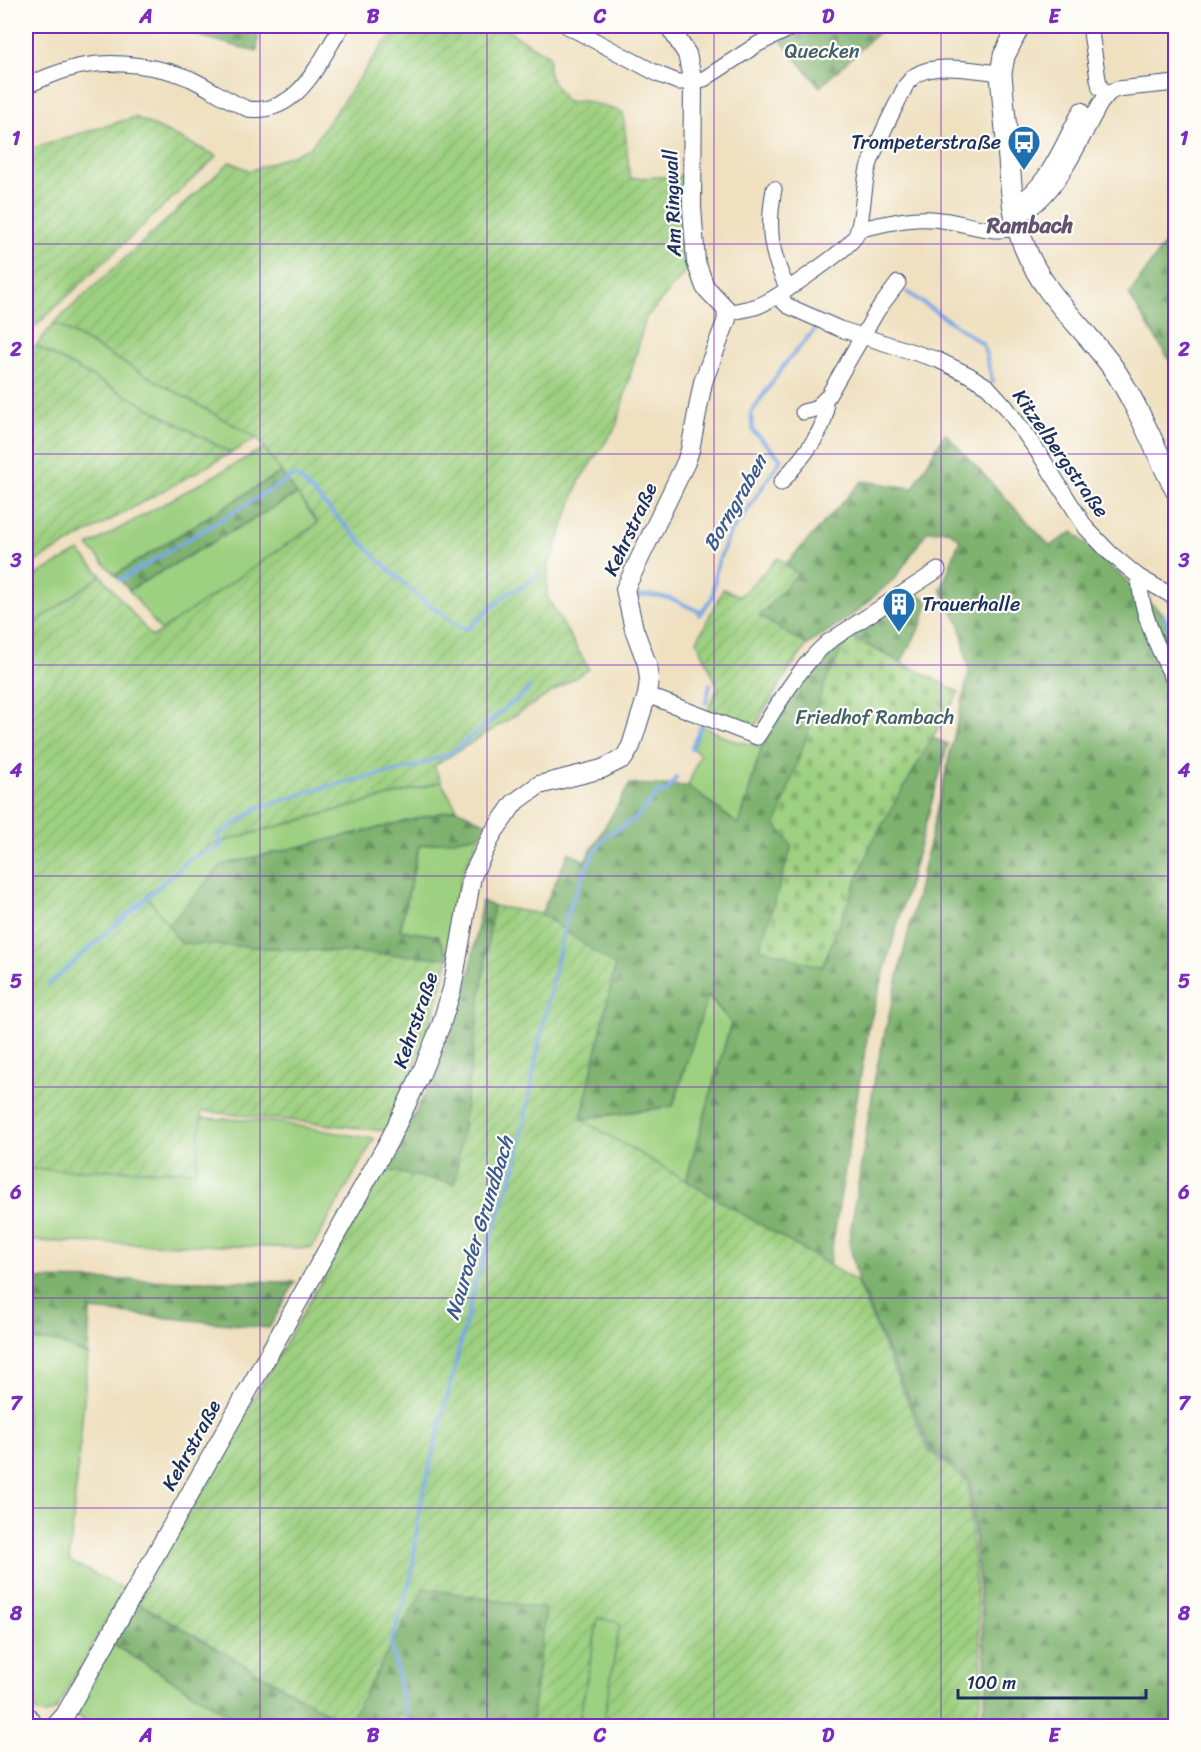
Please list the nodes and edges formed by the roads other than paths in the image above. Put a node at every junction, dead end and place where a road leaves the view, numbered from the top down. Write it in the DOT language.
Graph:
graph roads {
  1 [pos="342,26"];
  2 [pos="567,26"];
  3 [pos="669,26"];
  4 [pos="795,26"];
  5 [pos="1019,26"];
  6 [pos="1090,26"];
  7 [pos="1001,73"];
  8 [pos="693,82"];
  9 [pos="1176,82"];
  10 [pos="26,86"];
  11 [pos="1109,93"];
  12 [pos="1081,110"];
  13 [pos="774,189"];
  14 [pos="1016,216"];
  15 [pos="859,229"];
  16 [pos="898,283"];
  17 [pos="782,292"];
  18 [pos="727,313"];
  19 [pos="863,337"];
  20 [pos="824,401"];
  21 [pos="803,412"];
  22 [pos="781,483"];
  23 [pos="1176,490"];
  24 [pos="938,570"];
  25 [pos="1139,577"];
  26 [pos="1176,598"];
  27 [pos="1176,685"];
  28 [pos="647,695"];
  29 [pos="26,1719"];
  30 [pos="31,1726"];
  31 [pos="55,1726"];
  1 -- 10 [label="street"];
  2 -- 8 [label="street"];
  3 -- 8 [label="street, Am Ringwall"];
  4 -- 8 [label="street"];
  5 -- 7 [label="main road"];
  6 -- 11 [label="street"];
  7 -- 14 [label="main road"];
  7 -- 15 [label="street"];
  8 -- 18 [label="street, Am Ringwall"];
  9 -- 11 [label="street"];
  11 -- 14 [label="street"];
  12 -- 14 [label="street"];
  13 -- 17 [label="street"];
  14 -- 15 [label="street"];
  14 -- 23 [label="main road"];
  15 -- 17 [label="street"];
  16 -- 19 [label="street"];
  17 -- 18 [label="street"];
  17 -- 19 [label="street, Kitzelbergstraße"];
  18 -- 28 [label="street, Kehrstraße"];
  19 -- 20 [label="street"];
  19 -- 25 [label="street, Kitzelbergstraße"];
  20 -- 21 [label="street"];
  20 -- 22 [label="street"];
  24 -- 28 [label="street"];
  25 -- 26 [label="street, Kitzelbergstraße"];
  25 -- 27 [label="street"];
  28 -- 31 [label="street, Kehrstraße"];
  29 -- 30 [label="main road"];
}
